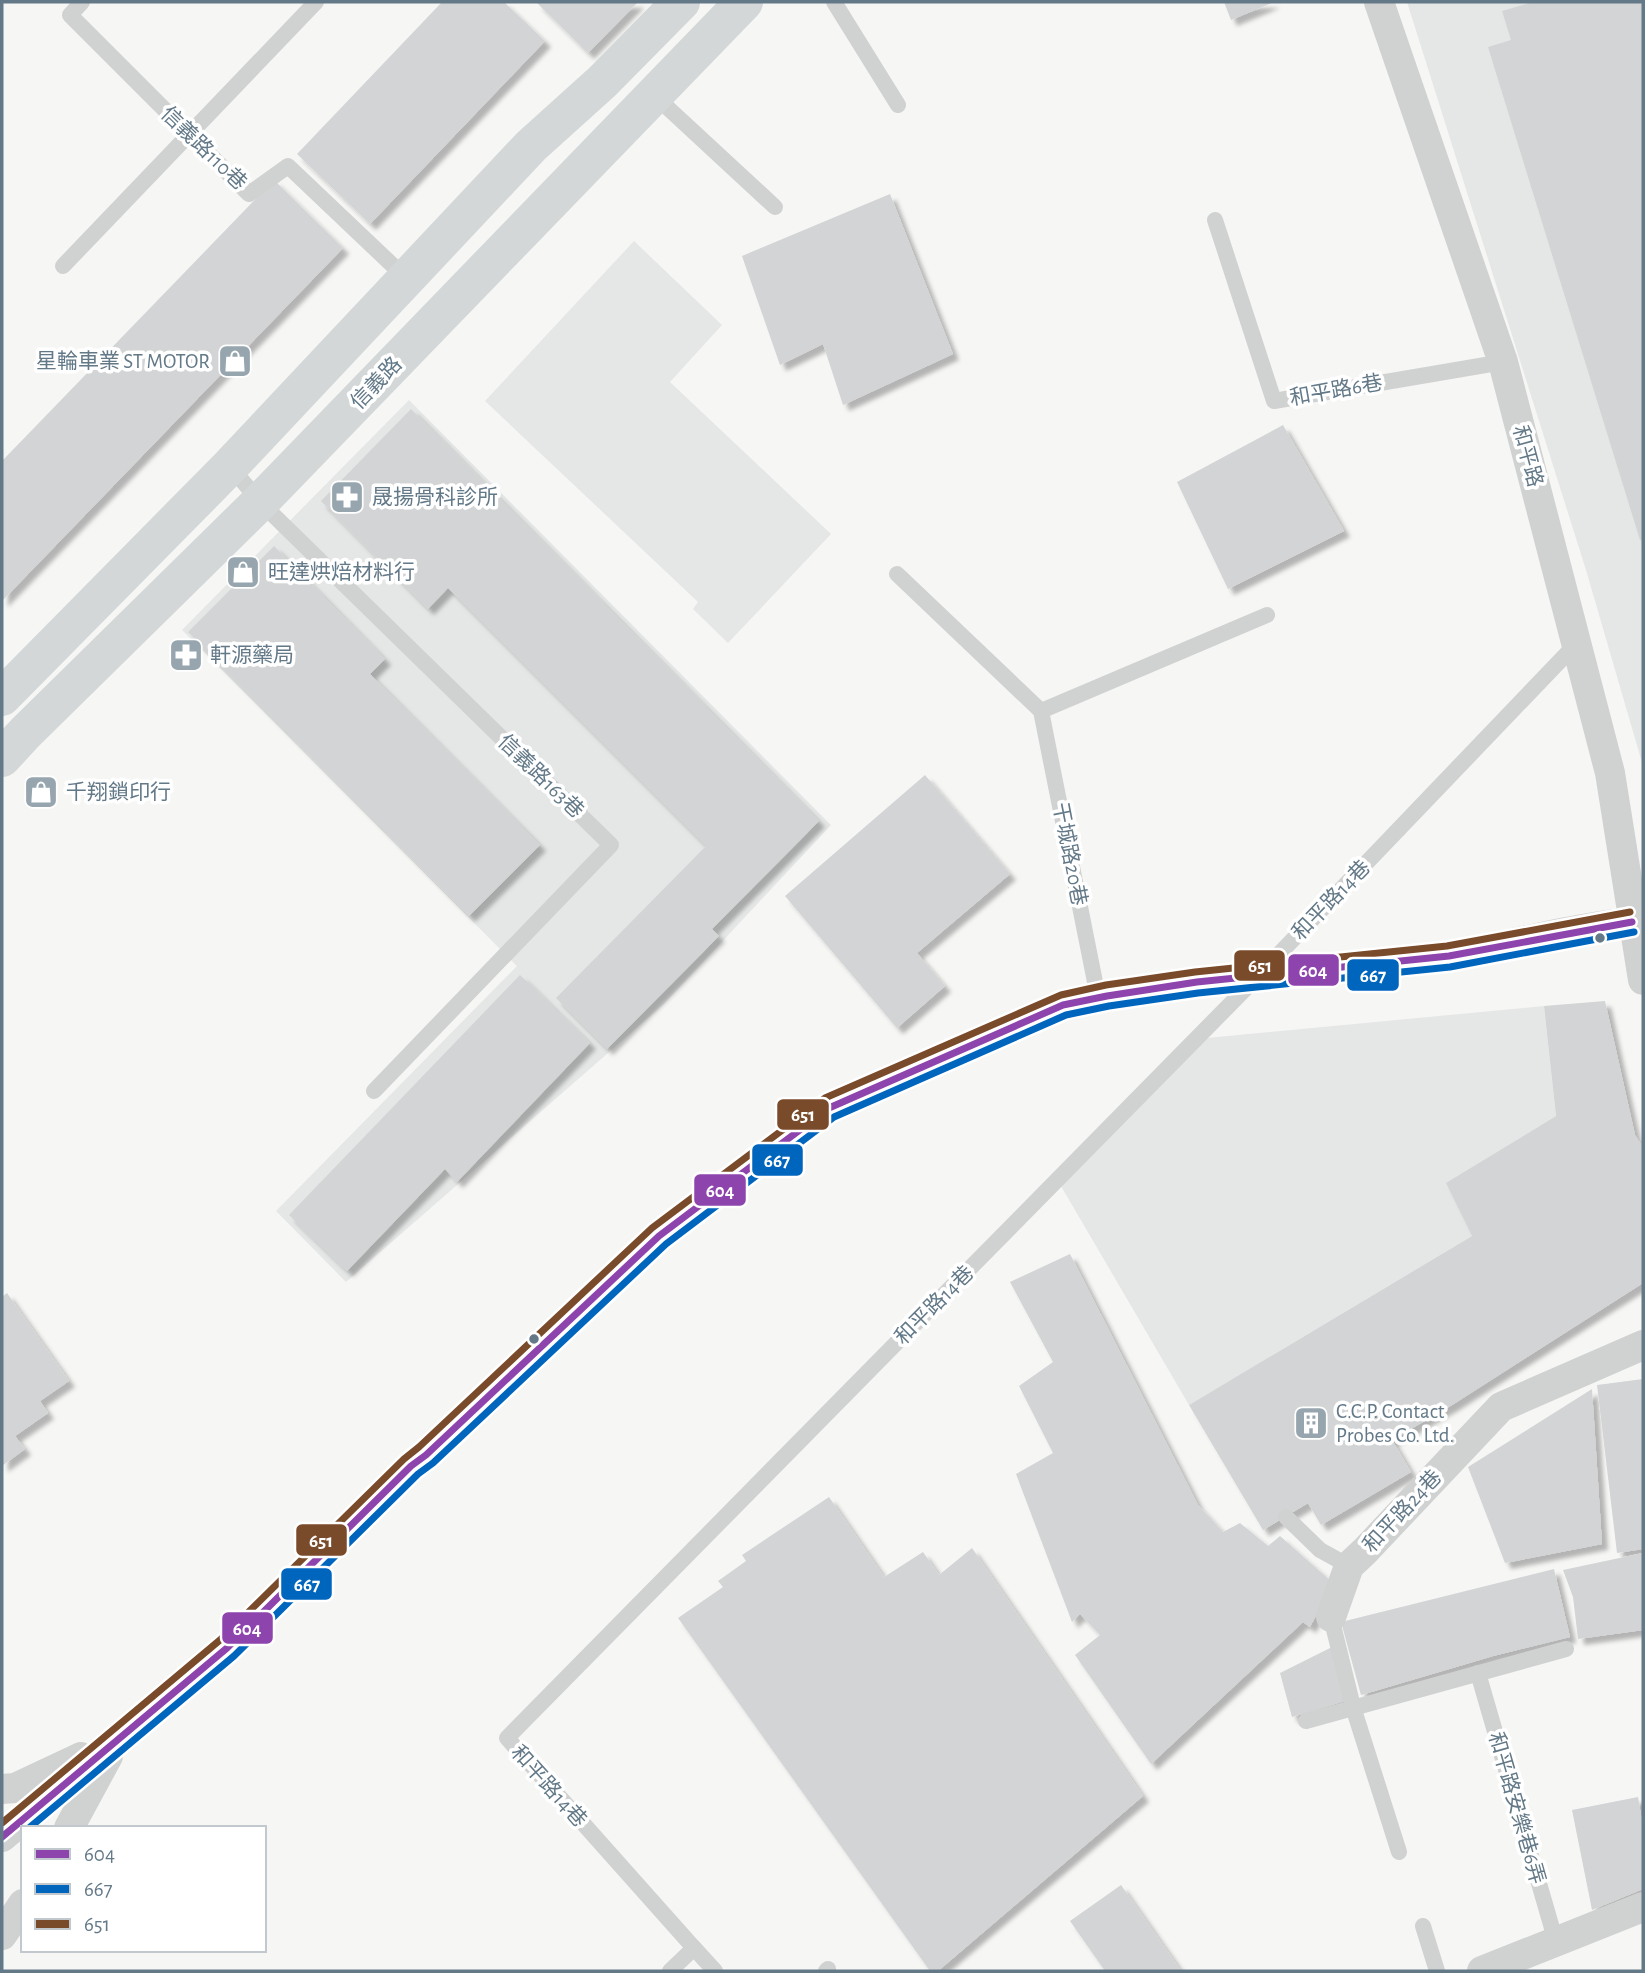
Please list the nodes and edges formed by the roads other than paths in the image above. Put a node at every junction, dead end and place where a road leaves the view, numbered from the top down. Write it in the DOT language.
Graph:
graph roads {
  1 [pos="82,2"];
  2 [pos="316,2"];
  3 [pos="681,2"];
  4 [pos="744,2"];
  5 [pos="834,2"];
  6 [pos="1379,2"];
  7 [pos="655,96"];
  8 [pos="898,105"];
  9 [pos="189,134"];
  10 [pos="775,207"];
  11 [pos="1215,220"];
  12 [pos="63,266"];
  13 [pos="406,278"];
  14 [pos="1503,362"];
  15 [pos="230,466"];
  16 [pos="260,502"];
  17 [pos="897,574"];
  18 [pos="1267,615"];
  19 [pos="1577,642"];
  20 [pos="2,697"];
  21 [pos="1041,711"];
  22 [pos="2,758"];
  23 [pos="1638,921"];
  24 [pos="1259,975"];
  25 [pos="1643,980"];
  26 [pos="1098,997"];
  27 [pos="374,1091"];
  28 [pos="1643,1345"];
  29 [pos="1286,1517"];
  30 [pos="1349,1566"];
  31 [pos="1331,1617"];
  32 [pos="1566,1649"];
  33 [pos="1478,1674"];
  34 [pos="1353,1707"];
  35 [pos="1306,1721"];
  36 [pos="117,1741"];
  37 [pos="2,1789"];
  38 [pos="70,1826"];
  39 [pos="2,1837"];
  40 [pos="1399,1852"];
  41 [pos="21,1907"];
  42 [pos="1643,1907"];
  43 [pos="1423,1926"];
  44 [pos="2,1936"];
  45 [pos="1556,1942"];
  46 [pos="695,1948"];
  47 [pos="670,1971"];
  48 [pos="715,1971"];
  49 [pos="1437,1971"];
  50 [pos="1482,1971"];
  1 -- 9 [label="lane, 信義路110巷"];
  2 -- 9 [label="lane"];
  3 -- 13 [label="street"];
  4 -- 7 [label="street, 信義路"];
  5 -- 8 [label="lane"];
  6 -- 14 [label="street, 和平路"];
  7 -- 10 [label="lane"];
  7 -- 16 [label="street, 信義路"];
  9 -- 12 [label="lane"];
  9 -- 13 [label="lane, 信義路110巷"];
  11 -- 14 [label="lane, 和平路6巷"];
  13 -- 15 [label="street"];
  14 -- 19 [label="street, 和平路"];
  15 -- 16 [label="lane, 信義路163巷"];
  15 -- 20 [label="street"];
  16 -- 22 [label="street, 信義路"];
  16 -- 27 [label="lane, 信義路163巷"];
  17 -- 21 [label="lane"];
  18 -- 21 [label="lane"];
  19 -- 23 [label="street, 和平路"];
  19 -- 24 [label="lane, 和平路14巷"];
  21 -- 26 [label="lane, 干城路20巷"];
  23 -- 24 [label="street"];
  23 -- 25 [label="street, 和平路"];
  24 -- 26 [label="street"];
  24 -- 46 [label="lane, 和平路14巷"];
  26 -- 36 [label="street"];
  28 -- 30 [label="street, 和平路24巷"];
  29 -- 30 [label="lane"];
  30 -- 31 [label="street, 和平路24巷"];
  31 -- 34 [label="lane"];
  32 -- 33 [label="lane"];
  33 -- 34 [label="lane"];
  33 -- 45 [label="lane, 和平路安樂巷6弄"];
  34 -- 35 [label="lane"];
  34 -- 40 [label="lane"];
  36 -- 37 [label="street"];
  36 -- 38 [label="street"];
  36 -- 39 [label="street"];
  41 -- 44 [label="street"];
  42 -- 45 [label="street"];
  43 -- 49 [label="lane"];
  45 -- 50 [label="street"];
  46 -- 47 [label="lane"];
  46 -- 48 [label="lane"];
}
